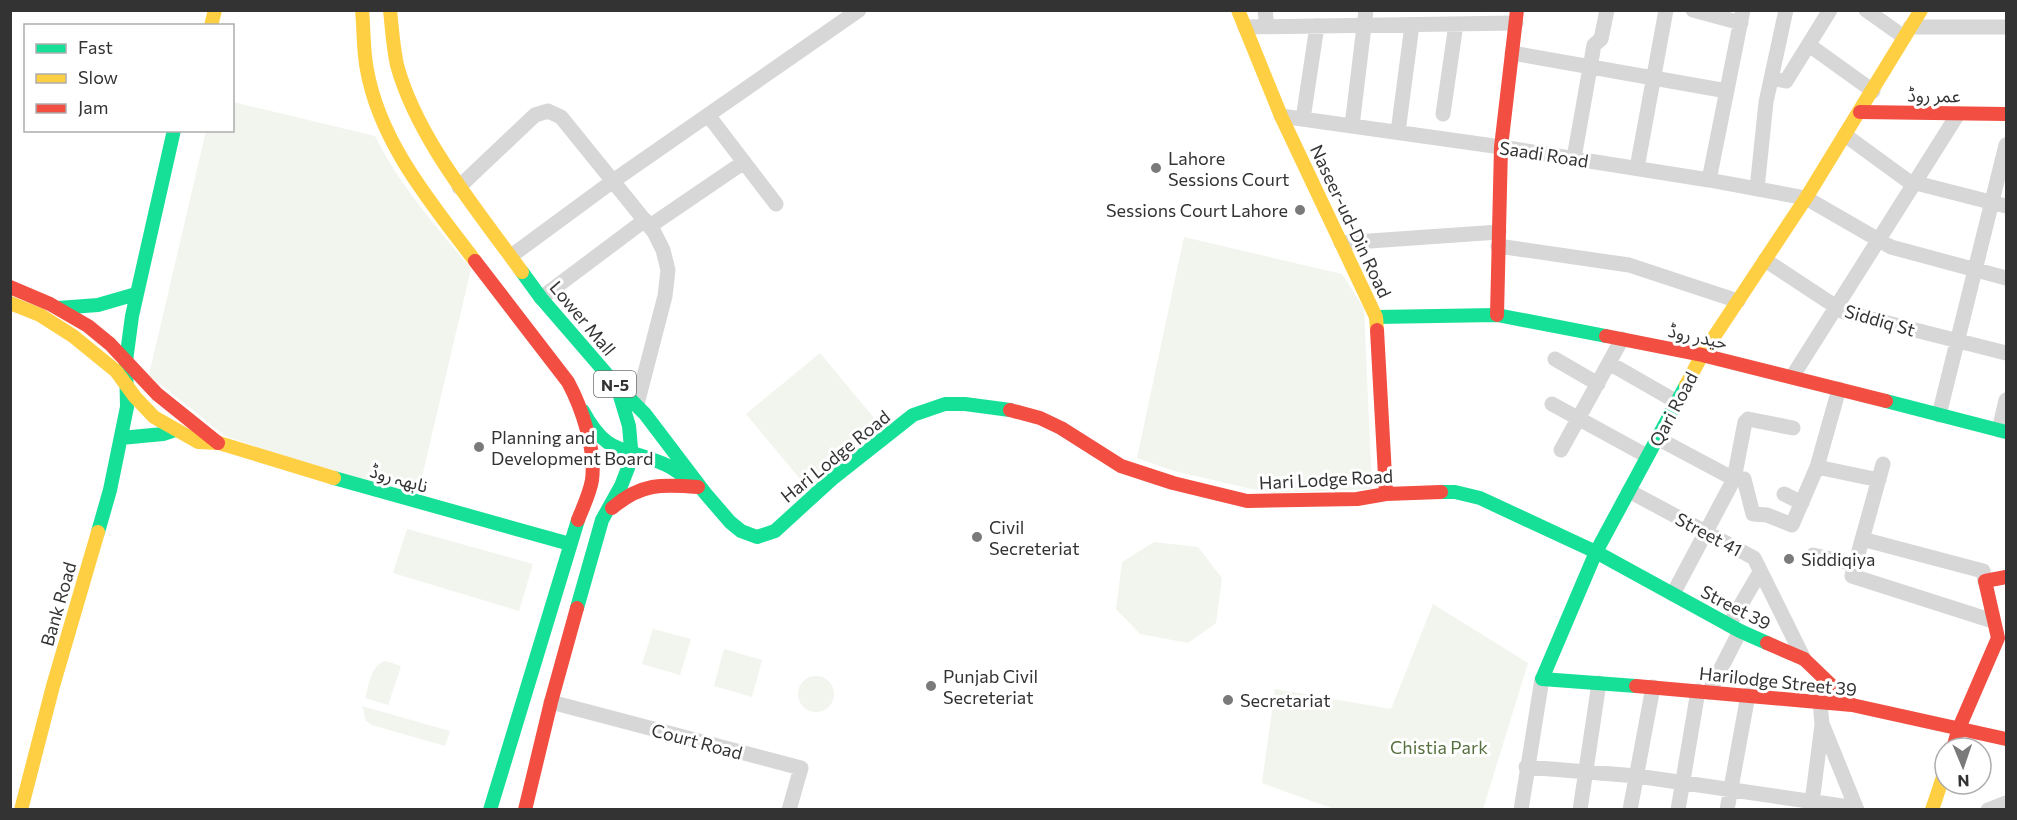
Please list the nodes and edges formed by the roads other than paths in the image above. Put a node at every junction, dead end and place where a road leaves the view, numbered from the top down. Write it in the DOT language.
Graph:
graph roads {
  1 [pos="362,10"];
  2 [pos="390,10"];
  3 [pos="859,10"];
  4 [pos="1238,10"];
  5 [pos="1265,10"];
  6 [pos="1607,10"];
  7 [pos="1666,10"];
  8 [pos="1693,10"];
  9 [pos="1786,10"];
  10 [pos="1830,10"];
  11 [pos="1866,10"];
  12 [pos="1921,10"];
  13 [pos="1516,17"];
  14 [pos="1742,17"];
  15 [pos="1365,18"];
  16 [pos="1456,24"];
  17 [pos="1412,25"];
  18 [pos="1317,26"];
  19 [pos="1245,27"];
  20 [pos="1267,27"];
  21 [pos="2007,27"];
  22 [pos="1907,32"];
  23 [pos="1809,45"];
  24 [pos="1512,53"];
  25 [pos="1591,68"];
  26 [pos="1654,78"];
  27 [pos="1772,78"];
  28 [pos="1873,90"];
  29 [pos="1726,91"];
  30 [pos="1860,112"];
  31 [pos="1443,114"];
  32 [pos="1958,114"];
  33 [pos="2007,114"];
  34 [pos="708,115"];
  35 [pos="1281,116"];
  36 [pos="1303,119"];
  37 [pos="1352,126"];
  38 [pos="174,132"];
  39 [pos="188,132"];
  40 [pos="1398,132"];
  41 [pos="1845,135"];
  42 [pos="2007,146"];
  43 [pos="1501,147"];
  44 [pos="1574,158"];
  45 [pos="744,162"];
  46 [pos="1637,168"];
  47 [pos="1710,180"];
  48 [pos="613,181"];
  49 [pos="1914,182"];
  50 [pos="459,187"];
  51 [pos="1757,189"];
  52 [pos="1806,198"];
  53 [pos="776,204"];
  54 [pos="1999,204"];
  55 [pos="168,219"];
  56 [pos="647,223"];
  57 [pos="1499,239"];
  58 [pos="1878,240"];
  59 [pos="1341,243"];
  60 [pos="511,256"];
  61 [pos="1765,260"];
  62 [pos="1975,269"];
  63 [pos="2007,278"];
  64 [pos="10,287"];
  65 [pos="136,294"];
  66 [pos="541,298"];
  67 [pos="1738,301"];
  68 [pos="10,303"];
  69 [pos="1836,307"];
  70 [pos="58,308"];
  71 [pos="1497,315"];
  72 [pos="1376,316"];
  73 [pos="144,330"];
  74 [pos="1622,339"];
  75 [pos="1957,341"];
  76 [pos="2007,353"];
  77 [pos="1702,355"];
  78 [pos="1555,359"];
  79 [pos="126,361"];
  80 [pos="1609,363"];
  81 [pos="1792,377"];
  82 [pos="131,380"];
  83 [pos="1598,384"];
  84 [pos="617,386"];
  85 [pos="1839,389"];
  86 [pos="2007,400"];
  87 [pos="131,402"];
  88 [pos="1677,402"];
  89 [pos="580,404"];
  90 [pos="637,404"];
  91 [pos="1552,404"];
  92 [pos="1938,415"];
  93 [pos="1579,418"];
  94 [pos="1793,428"];
  95 [pos="175,430"];
  96 [pos="2003,431"];
  97 [pos="121,438"];
  98 [pos="1657,438"];
  99 [pos="219,443"];
  100 [pos="1561,450"];
  101 [pos="630,453"];
  102 [pos="1647,456"];
  103 [pos="1883,464"];
  104 [pos="1817,467"];
  105 [pos="1734,479"];
  106 [pos="592,480"];
  107 [pos="1879,480"];
  108 [pos="699,487"];
  109 [pos="1629,491"];
  110 [pos="1386,494"];
  111 [pos="1784,494"];
  112 [pos="1802,503"];
  113 [pos="603,517"];
  114 [pos="1706,532"];
  115 [pos="1862,539"];
  116 [pos="570,544"];
  117 [pos="1596,552"];
  118 [pos="1813,555"];
  119 [pos="1856,564"];
  120 [pos="1760,572"];
  121 [pos="2007,577"];
  122 [pos="1985,581"];
  123 [pos="1673,594"];
  124 [pos="1993,621"];
  125 [pos="1735,628"];
  126 [pos="2002,638"];
  127 [pos="1804,659"];
  128 [pos="1542,679"];
  129 [pos="1599,683"];
  130 [pos="1653,687"];
  131 [pos="1703,691"];
  132 [pos="1748,694"];
  133 [pos="1820,701"];
  134 [pos="551,702"];
  135 [pos="1852,705"];
  136 [pos="1822,725"];
  137 [pos="1959,728"];
  138 [pos="1957,736"];
  139 [pos="2007,739"];
  140 [pos="1526,767"];
  141 [pos="1586,772"];
  142 [pos="1636,776"];
  143 [pos="1682,783"];
  144 [pos="1731,790"];
  145 [pos="2007,803"];
  146 [pos="1812,806"];
  147 [pos="1856,809"];
  148 [pos="21,810"];
  149 [pos="490,810"];
  150 [pos="525,810"];
  151 [pos="789,810"];
  152 [pos="1521,810"];
  153 [pos="1580,810"];
  154 [pos="1630,810"];
  155 [pos="1678,810"];
  156 [pos="1727,810"];
  157 [pos="1988,810"];
  1 -- 89 [label="main road, N-5"];
  2 -- 50 [label="main road, Lower Mall / N-5"];
  3 -- 34 [label="street"];
  4 -- 19 [label="main road, Naseer-ud-Din Road"];
  5 -- 20 [label="street"];
  6 -- 25 [label="street"];
  7 -- 26 [label="street"];
  8 -- 14 [label="street"];
  9 -- 27 [label="street"];
  10 -- 23 [label="street"];
  11 -- 22 [label="street"];
  12 -- 22 [label="main road, Qari Road"];
  13 -- 16 [label="street"];
  13 -- 24 [label="main road"];
  14 -- 29 [label="street"];
  15 -- 17 [label="street"];
  15 -- 18 [label="street"];
  15 -- 37 [label="street"];
  16 -- 17 [label="street"];
  16 -- 31 [label="street"];
  17 -- 40 [label="street"];
  18 -- 20 [label="street"];
  18 -- 36 [label="street"];
  19 -- 20 [label="street"];
  19 -- 35 [label="main road, Naseer-ud-Din Road"];
  21 -- 22 [label="street"];
  22 -- 28 [label="main road, Qari Road"];
  23 -- 27 [label="street"];
  23 -- 28 [label="street"];
  24 -- 25 [label="street"];
  24 -- 43 [label="main road"];
  25 -- 26 [label="street"];
  25 -- 44 [label="street"];
  26 -- 29 [label="street"];
  26 -- 46 [label="street"];
  27 -- 51 [label="street"];
  28 -- 30 [label="main road, Qari Road"];
  29 -- 47 [label="street"];
  30 -- 32 [label="main road, عمر روڈ"];
  30 -- 41 [label="main road, Qari Road"];
  32 -- 33 [label="main road, عمر روڈ"];
  32 -- 49 [label="street"];
  34 -- 45 [label="street"];
  34 -- 48 [label="street"];
  35 -- 36 [label="street, Saadi Road"];
  35 -- 59 [label="main road, Naseer-ud-Din Road"];
  36 -- 37 [label="street, Saadi Road"];
  37 -- 40 [label="street, Saadi Road"];
  38 -- 65 [label="main road"];
  39 -- 55 [label="main road"];
  40 -- 43 [label="street, Saadi Road"];
  41 -- 49 [label="street"];
  41 -- 52 [label="main road, Qari Road"];
  42 -- 54 [label="street"];
  43 -- 44 [label="street, Saadi Road"];
  43 -- 57 [label="main road"];
  44 -- 46 [label="street, Saadi Road"];
  45 -- 53 [label="street"];
  45 -- 56 [label="street"];
  46 -- 47 [label="street, Saadi Road"];
  47 -- 51 [label="street, Saadi Road"];
  48 -- 50 [label="street"];
  48 -- 56 [label="street"];
  48 -- 60 [label="street"];
  49 -- 54 [label="street"];
  49 -- 58 [label="street"];
  50 -- 60 [label="main road, Lower Mall / N-5"];
  51 -- 52 [label="street, Saadi Road"];
  52 -- 58 [label="street, Saadi Road"];
  52 -- 61 [label="main road, Qari Road"];
  54 -- 62 [label="street"];
  56 -- 66 [label="street"];
  56 -- 90 [label="street"];
  57 -- 59 [label="street"];
  57 -- 67 [label="street"];
  57 -- 71 [label="main road"];
  58 -- 62 [label="street, Saadi Road"];
  58 -- 69 [label="street"];
  59 -- 72 [label="main road, Naseer-ud-Din Road"];
  60 -- 66 [label="main road, Lower Mall / N-5"];
  61 -- 67 [label="main road, Qari Road"];
  61 -- 69 [label="street, Siddiq St"];
  62 -- 63 [label="street, Saadi Road"];
  62 -- 75 [label="street"];
  64 -- 70 [label="main road, نابھہ روڈ"];
  65 -- 70 [label="main road"];
  65 -- 79 [label="main road"];
  66 -- 84 [label="main road, Lower Mall / N-5"];
  67 -- 77 [label="main road, Qari Road"];
  68 -- 82 [label="main road, نابھہ روڈ"];
  69 -- 75 [label="street, Siddiq St"];
  69 -- 81 [label="street"];
  70 -- 79 [label="main road, نابھہ روڈ"];
  71 -- 72 [label="main road, حیدر روڈ"];
  71 -- 74 [label="main road, حیدر روڈ"];
  72 -- 110 [label="main road, Naseer-ud-Din Road"];
  73 -- 82 [label="main road, Bank Road"];
  74 -- 77 [label="main road, حیدر روڈ"];
  74 -- 80 [label="street"];
  75 -- 76 [label="street, Siddiq St"];
  75 -- 92 [label="street"];
  77 -- 81 [label="main road, حیدر روڈ"];
  77 -- 88 [label="main road, Qari Road"];
  78 -- 83 [label="street"];
  79 -- 82 [label="main road, نابھہ روڈ"];
  80 -- 83 [label="street"];
  80 -- 88 [label="street"];
  81 -- 85 [label="main road, حیدر روڈ"];
  82 -- 87 [label="main road, Bank Road"];
  82 -- 99 [label="main road, نابھہ روڈ"];
  83 -- 93 [label="street"];
  84 -- 90 [label="main road"];
  84 -- 101 [label="main road, Lower Mall / N-5"];
  85 -- 92 [label="main road, حیدر روڈ"];
  85 -- 104 [label="street"];
  86 -- 96 [label="street"];
  87 -- 95 [label="main road, نابھہ روڈ"];
  87 -- 97 [label="main road, Bank Road"];
  88 -- 98 [label="main road, Qari Road"];
  89 -- 101 [label="main road"];
  89 -- 106 [label="main road, N-5"];
  90 -- 108 [label="main road"];
  91 -- 93 [label="street"];
  92 -- 96 [label="main road, حیدر روڈ"];
  93 -- 100 [label="street"];
  93 -- 102 [label="street"];
  94 -- 105 [label="street"];
  95 -- 97 [label="main road"];
  95 -- 99 [label="main road, نابھہ روڈ"];
  97 -- 148 [label="main road, Bank Road"];
  98 -- 102 [label="main road, Qari Road"];
  98 -- 105 [label="street"];
  99 -- 116 [label="main road, نابھہ روڈ"];
  101 -- 106 [label="main road"];
  101 -- 108 [label="main road"];
  101 -- 113 [label="main road, Lower Mall / N-5"];
  102 -- 109 [label="main road, Qari Road"];
  103 -- 107 [label="street"];
  104 -- 107 [label="street"];
  104 -- 112 [label="street"];
  105 -- 112 [label="street"];
  105 -- 114 [label="street"];
  106 -- 116 [label="main road, N-5"];
  107 -- 115 [label="street"];
  108 -- 110 [label="main road, Hari Lodge Road"];
  108 -- 113 [label="main road"];
  109 -- 114 [label="street, Street 41"];
  109 -- 117 [label="main road, Qari Road"];
  110 -- 117 [label="main road, Hari Lodge Road"];
  111 -- 112 [label="street"];
  113 -- 134 [label="main road, Lower Mall / N-5"];
  114 -- 120 [label="street, Street 41"];
  114 -- 123 [label="street"];
  115 -- 119 [label="street"];
  115 -- 122 [label="street"];
  116 -- 149 [label="main road, N-5"];
  117 -- 123 [label="main road, Street 39"];
  117 -- 128 [label="main road, Qari Road"];
  118 -- 119 [label="street"];
  119 -- 124 [label="street"];
  120 -- 125 [label="street"];
  120 -- 127 [label="street, Street 41"];
  121 -- 122 [label="main road"];
  122 -- 124 [label="main road"];
  123 -- 125 [label="main road, Street 39"];
  124 -- 126 [label="main road"];
  125 -- 127 [label="main road, Street 39"];
  125 -- 131 [label="street"];
  126 -- 137 [label="main road"];
  127 -- 135 [label="main road, Street 39"];
  128 -- 129 [label="main road, Harilodge Street 39"];
  128 -- 140 [label="street, Qari Road"];
  129 -- 130 [label="main road, Harilodge Street 39"];
  129 -- 141 [label="street"];
  130 -- 131 [label="main road, Harilodge Street 39"];
  130 -- 142 [label="street"];
  131 -- 132 [label="main road, Harilodge Street 39"];
  131 -- 143 [label="street"];
  132 -- 133 [label="main road, Harilodge Street 39"];
  132 -- 144 [label="street"];
  133 -- 135 [label="main road, Harilodge Street 39"];
  133 -- 136 [label="street"];
  134 -- 150 [label="main road, Lower Mall / N-5"];
  134 -- 151 [label="street, Court Road"];
  135 -- 137 [label="main road, Harilodge Street 39"];
  136 -- 146 [label="street"];
  136 -- 147 [label="street"];
  137 -- 138 [label="main road"];
  137 -- 139 [label="main road, Harilodge Street 39"];
  140 -- 141 [label="street"];
  140 -- 152 [label="street, Qari Road"];
  141 -- 142 [label="street"];
  141 -- 153 [label="street"];
  142 -- 143 [label="street"];
  142 -- 154 [label="street"];
  143 -- 144 [label="street"];
  143 -- 155 [label="street"];
  144 -- 146 [label="street"];
  144 -- 156 [label="street"];
  145 -- 157 [label="street"];
  146 -- 147 [label="street"];
}
